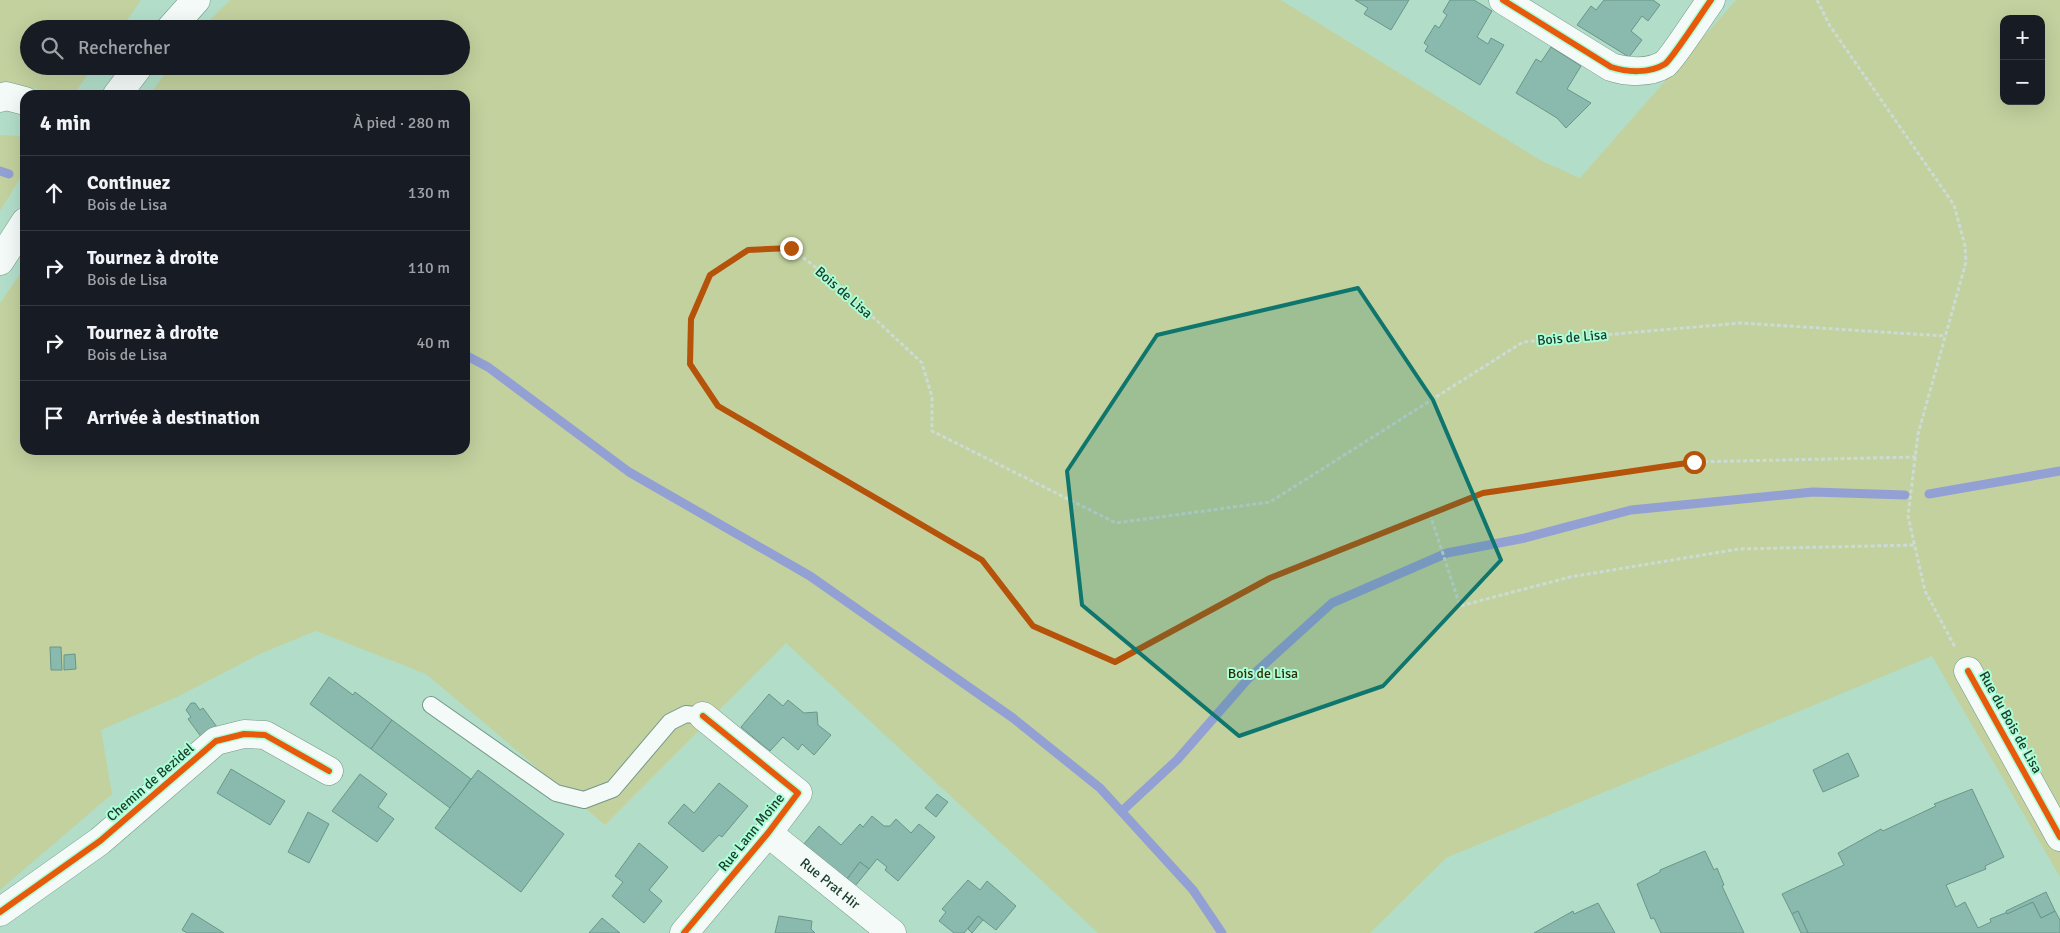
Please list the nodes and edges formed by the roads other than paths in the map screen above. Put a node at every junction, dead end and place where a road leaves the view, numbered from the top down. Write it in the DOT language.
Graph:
graph roads {
  1 [pos="196,0"];
  2 [pos="1503,0"];
  3 [pos="1711,0"];
  4 [pos="178,20"];
  5 [pos="132,75"];
  6 [pos="121,90"];
  7 [pos="0,98"];
  8 [pos="20,100"];
  9 [pos="20,230"];
  10 [pos="0,262"];
  11 [pos="1968,672"];
  12 [pos="431,705"];
  13 [pos="704,716"];
  14 [pos="328,771"];
  15 [pos="768,833"];
  16 [pos="2060,837"];
  17 [pos="0,912"];
  18 [pos="684,933"];
  19 [pos="892,933"];
  1 -- 4 [label="street"];
  2 -- 3 [label="street"];
  5 -- 6 [label="street"];
  7 -- 8 [label="street"];
  9 -- 10 [label="street"];
  11 -- 16 [label="street, Rue du Bois de Lisa"];
  12 -- 13 [label="lane"];
  13 -- 15 [label="street, Rue Lann Moine"];
  14 -- 17 [label="street, Chemin de Bezidel"];
  15 -- 18 [label="street, Rue Lann Moine"];
  15 -- 19 [label="street, Rue Prat Hir"];
}
